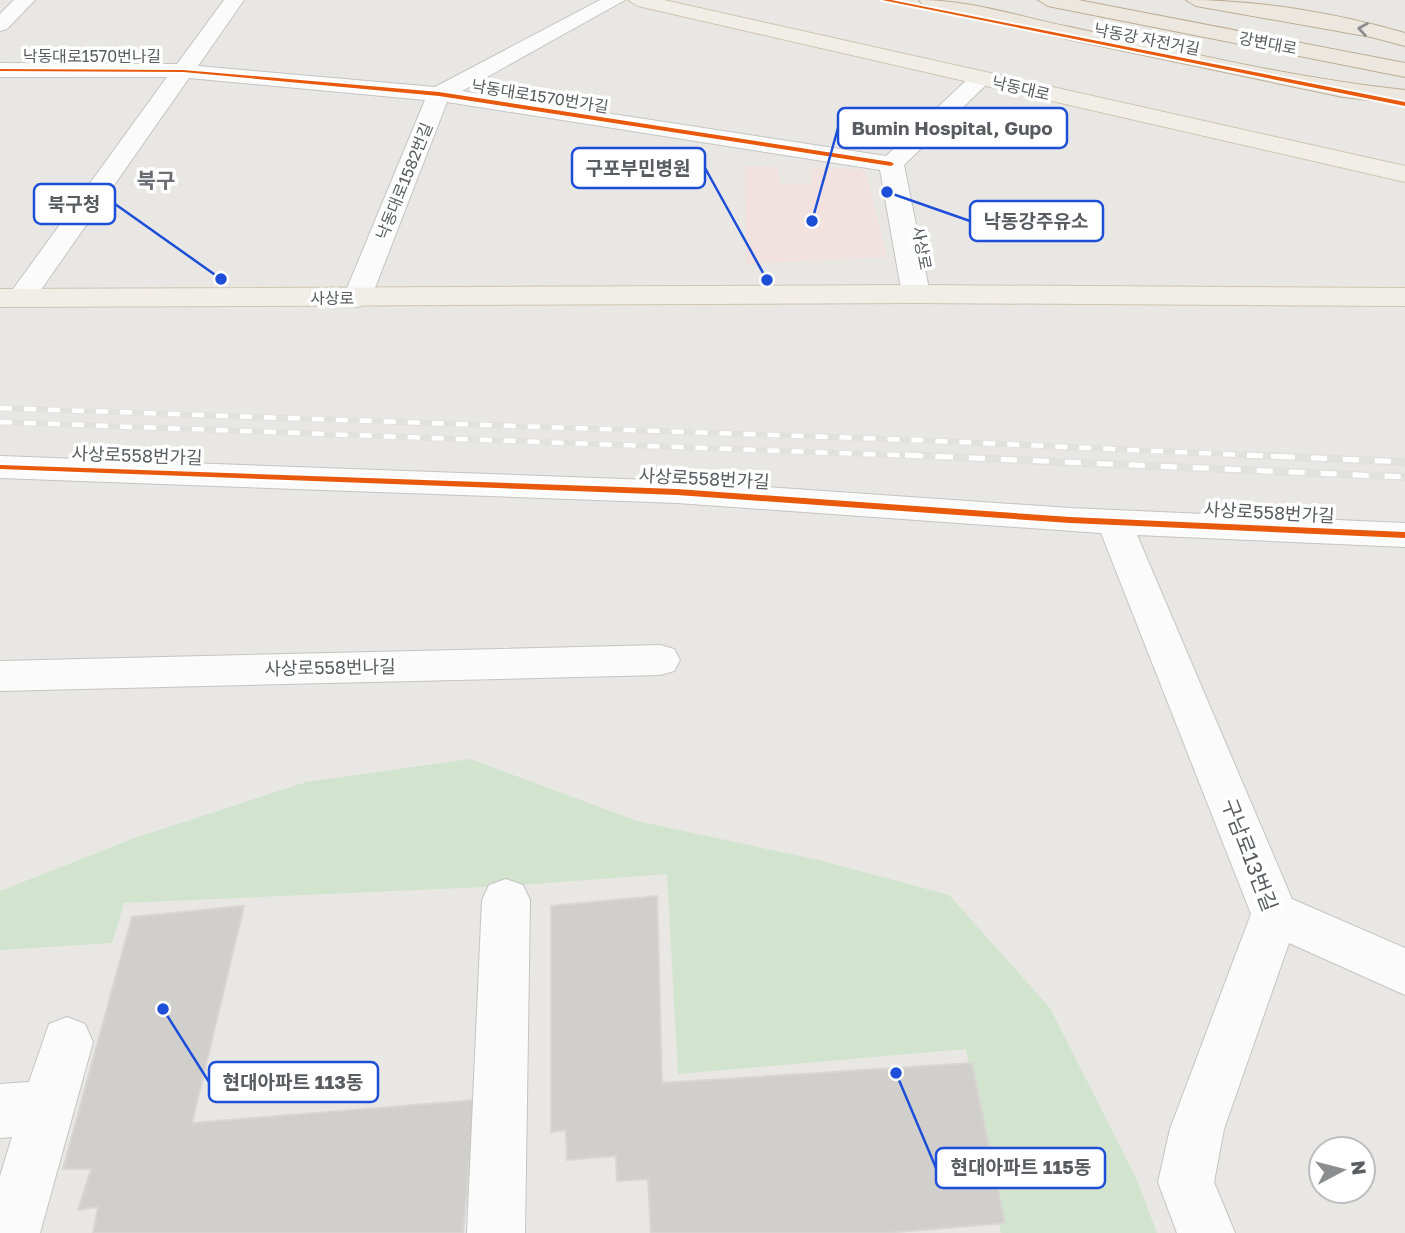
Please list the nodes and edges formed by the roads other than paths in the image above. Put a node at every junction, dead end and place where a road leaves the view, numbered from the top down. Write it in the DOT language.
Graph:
graph roads {
  1 [pos="25,0"];
  2 [pos="234,0"];
  3 [pos="615,0"];
  4 [pos="638,0"];
  5 [pos="929,0"];
  6 [pos="1048,0"];
  7 [pos="1120,0"];
  8 [pos="1196,0"];
  9 [pos="0,25"];
  10 [pos="1405,40"];
  11 [pos="1405,57"];
  12 [pos="0,69"];
  13 [pos="1405,70"];
  14 [pos="183,71"];
  15 [pos="981,79"];
  16 [pos="439,94"];
  17 [pos="1405,97"];
  18 [pos="891,163"];
  19 [pos="1405,174"];
  20 [pos="916,294"];
  21 [pos="1405,297"];
  22 [pos="10,298"];
  23 [pos="357,298"];
  24 [pos="0,467"];
  25 [pos="1114,522"];
  26 [pos="1405,535"];
  27 [pos="660,660"];
  28 [pos="0,676"];
  29 [pos="506,900"];
  30 [pos="1275,914"];
  31 [pos="1405,972"];
  32 [pos="67,1042"];
  33 [pos="24,1109"];
  34 [pos="11,1233"];
  35 [pos="496,1233"];
  36 [pos="1206,1233"];
  1 -- 9 [label="street"];
  2 -- 14 [label="street"];
  3 -- 16 [label="street"];
  4 -- 15 [label="main road, 낙동대로"];
  5 -- 17 [label="highway"];
  6 -- 13 [label="highway, 강변대로"];
  7 -- 11 [label="highway, 강변대로"];
  10 -- 8 [label="highway, one-way"];
  12 -- 14 [label="street, 낙동대로1570번나길"];
  14 -- 16 [label="street, 낙동대로1570번가길"];
  14 -- 22 [label="street"];
  15 -- 18 [label="street"];
  15 -- 19 [label="main road, 낙동대로"];
  16 -- 18 [label="street, 낙동대로1570번가길"];
  16 -- 23 [label="street, 낙동대로1582번길"];
  18 -- 20 [label="street, 사상로"];
  20 -- 21 [label="main road, 사상로"];
  20 -- 23 [label="main road, 사상로"];
  22 -- 23 [label="main road, 사상로"];
  24 -- 25 [label="street, 사상로558번가길"];
  25 -- 26 [label="street, 사상로558번가길"];
  25 -- 30 [label="street, 구남로13번길"];
  27 -- 28 [label="street, 사상로558번나길"];
  29 -- 35 [label="street"];
  30 -- 31 [label="street"];
  30 -- 36 [label="street, 구남로13번길"];
  32 -- 33 [label="street"];
  33 -- 34 [label="street"];
}
